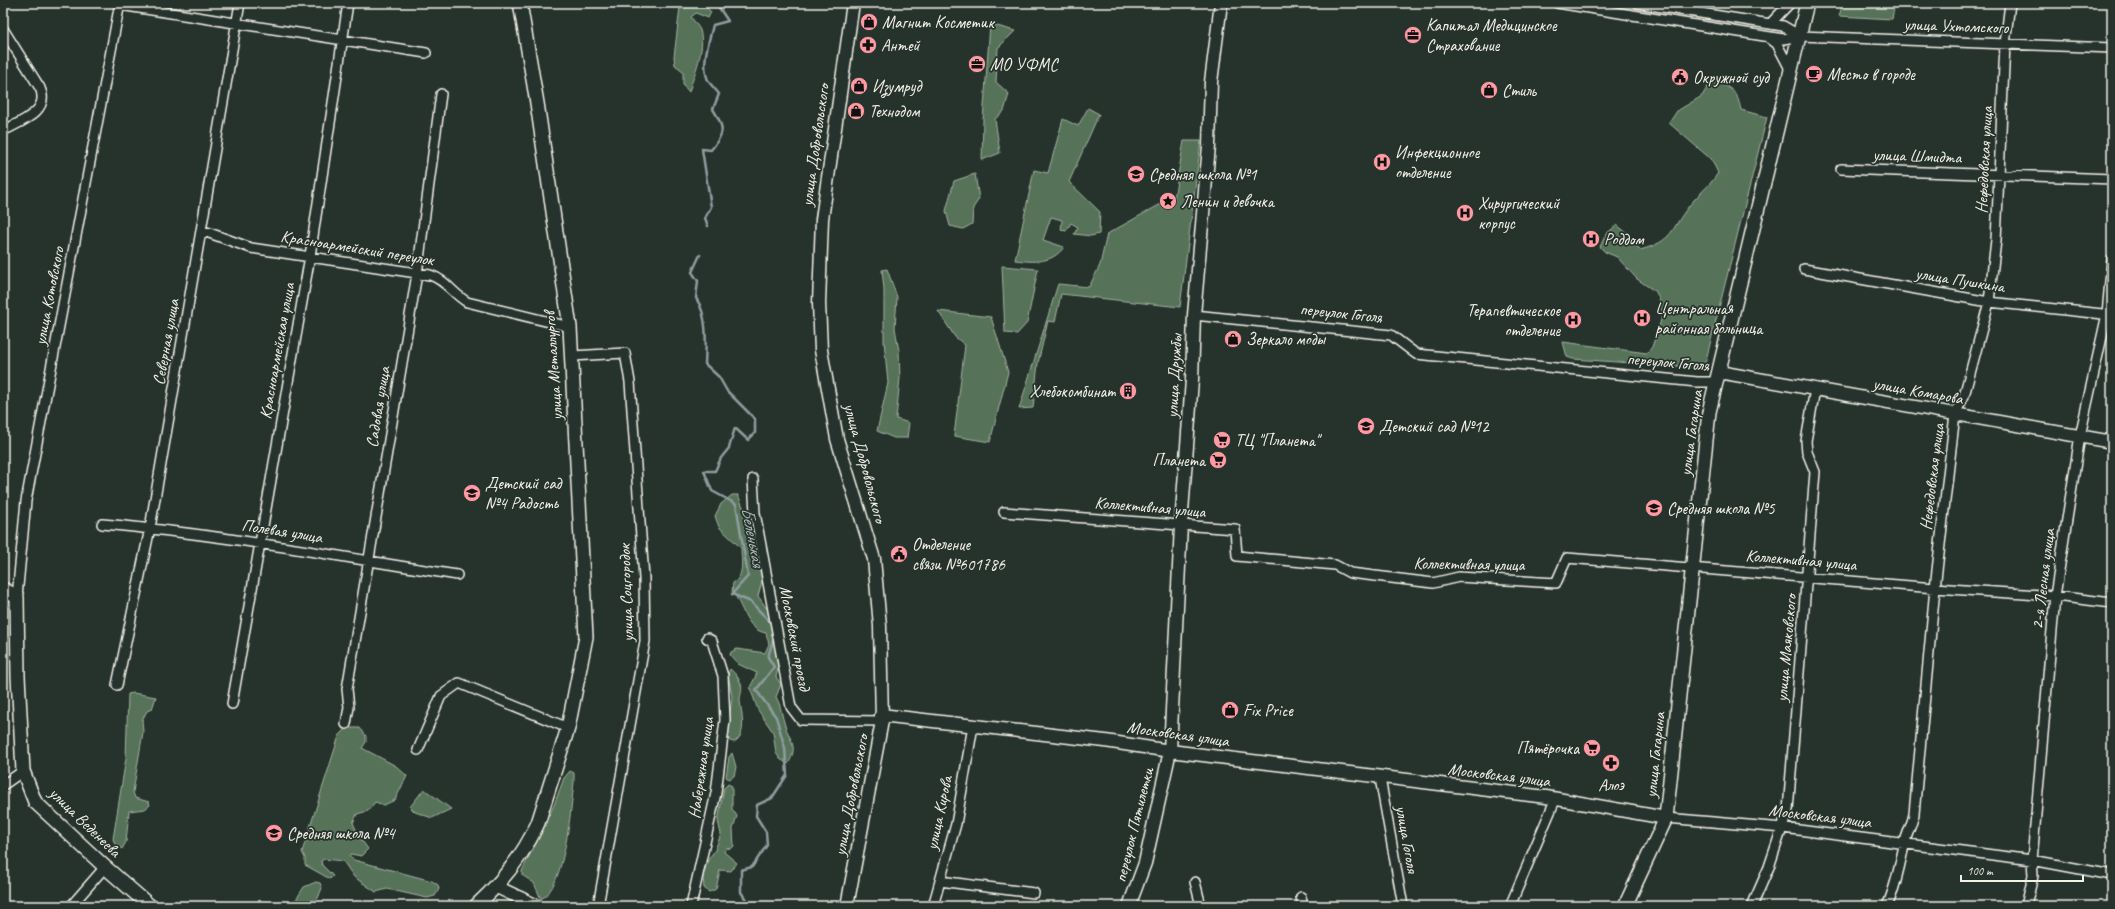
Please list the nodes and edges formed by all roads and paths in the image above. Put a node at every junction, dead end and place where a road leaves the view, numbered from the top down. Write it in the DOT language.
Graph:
graph roads {
  1 [pos="240,3"];
  2 [pos="348,3"];
  3 [pos="520,3"];
  4 [pos="853,3"];
  5 [pos="1221,3"];
  6 [pos="1557,3"];
  7 [pos="1637,3"];
  8 [pos="1790,3"];
  9 [pos="1807,3"];
  10 [pos="2010,3"];
  11 [pos="120,4"];
  12 [pos="237,24"];
  13 [pos="1770,24"];
  14 [pos="3,29"];
  15 [pos="1765,36"];
  16 [pos="1800,36"];
  17 [pos="342,39"];
  18 [pos="2005,44"];
  19 [pos="2112,48"];
  20 [pos="426,53"];
  21 [pos="1791,71"];
  22 [pos="441,94"];
  23 [pos="3,131"];
  24 [pos="1841,169"];
  25 [pos="2000,175"];
  26 [pos="2112,179"];
  27 [pos="201,230"];
  28 [pos="310,256"];
  29 [pos="2112,259"];
  30 [pos="1804,269"];
  31 [pos="417,274"];
  32 [pos="1990,302"];
  33 [pos="1194,315"];
  34 [pos="2109,315"];
  35 [pos="570,327"];
  36 [pos="572,356"];
  37 [pos="1718,377"];
  38 [pos="1815,389"];
  39 [pos="1955,414"];
  40 [pos="2080,436"];
  41 [pos="2112,442"];
  42 [pos="754,479"];
  43 [pos="1004,512"];
  44 [pos="102,524"];
  45 [pos="1181,525"];
  46 [pos="150,528"];
  47 [pos="261,544"];
  48 [pos="369,561"];
  49 [pos="1693,567"];
  50 [pos="457,575"];
  51 [pos="1808,577"];
  52 [pos="1935,588"];
  53 [pos="3,589"];
  54 [pos="2055,596"];
  55 [pos="17,597"];
  56 [pos="2112,603"];
  57 [pos="708,638"];
  58 [pos="117,685"];
  59 [pos="232,704"];
  60 [pos="881,718"];
  61 [pos="346,724"];
  62 [pos="973,726"];
  63 [pos="568,728"];
  64 [pos="418,750"];
  65 [pos="1170,751"];
  66 [pos="23,771"];
  67 [pos="1380,778"];
  68 [pos="3,785"];
  69 [pos="1556,798"];
  70 [pos="1666,818"];
  71 [pos="1783,828"];
  72 [pos="1904,844"];
  73 [pos="2032,860"];
  74 [pos="105,867"];
  75 [pos="2112,875"];
  76 [pos="940,881"];
  77 [pos="1195,882"];
  78 [pos="497,887"];
  79 [pos="1034,893"];
  80 [pos="71,906"];
  81 [pos="150,906"];
  82 [pos="476,906"];
  83 [pos="537,906"];
  84 [pos="598,906"];
  85 [pos="691,906"];
  86 [pos="847,906"];
  87 [pos="933,906"];
  88 [pos="1129,906"];
  89 [pos="1201,906"];
  90 [pos="1403,906"];
  91 [pos="1510,906"];
  92 [pos="1625,906"];
  93 [pos="1752,906"];
  94 [pos="1887,906"];
  95 [pos="2026,906"];
  1 -- 12 [label="street, Северная улица"];
  2 -- 17 [label="street, Красноармейская улица"];
  3 -- 35 [label="main road, улица Металлургов"];
  4 -- 60 [label="street, улица Добровольского"];
  5 -- 33 [label="street, улица Дружбы"];
  6 -- 15 [label="street, улица Ухтомского"];
  7 -- 13 [label="street"];
  8 -- 13 [label="street"];
  9 -- 16 [label="main road, улица Гагарина"];
  10 -- 18 [label="street, Нефедовская улица"];
  11 -- 12 [label="street"];
  11 -- 55 [label="street, улица Котовского"];
  12 -- 17 [label="street"];
  12 -- 27 [label="street, Северная улица"];
  13 -- 16 [label="street"];
  14 -- 23 [label="street"];
  15 -- 16 [label="street, улица Ухтомского"];
  15 -- 21 [label="street"];
  16 -- 18 [label="street, улица Ухтомского"];
  16 -- 21 [label="main road, улица Гагарина"];
  17 -- 20 [label="street"];
  17 -- 28 [label="street, Красноармейская улица"];
  18 -- 19 [label="street, улица Ухтомского"];
  18 -- 25 [label="street, Нефедовская улица"];
  21 -- 37 [label="main road, улица Гагарина"];
  22 -- 31 [label="street, Садовая улица"];
  24 -- 25 [label="street, улица Шмидта"];
  25 -- 26 [label="street, улица Шмидта"];
  25 -- 32 [label="street, Нефедовская улица"];
  27 -- 28 [label="street, Красноармейский переулок"];
  27 -- 46 [label="street, Северная улица"];
  28 -- 31 [label="street, Красноармейский переулок"];
  28 -- 47 [label="street, Красноармейская улица"];
  29 -- 34 [label="street, 2-я Лесная улица"];
  30 -- 32 [label="street, улица Пушкина"];
  31 -- 35 [label="street, Красноармейский переулок"];
  31 -- 48 [label="street, Садовая улица"];
  32 -- 34 [label="street, улица Пушкина"];
  32 -- 39 [label="street, Нефедовская улица"];
  33 -- 37 [label="street, переулок Гоголя"];
  33 -- 45 [label="street, улица Дружбы"];
  34 -- 40 [label="street, 2-я Лесная улица"];
  35 -- 36 [label="main road, улица Металлургов"];
  36 -- 63 [label="main road, улица Металлургов"];
  36 -- 84 [label="street, улица Соцгородок"];
  37 -- 38 [label="street, улица Комарова"];
  37 -- 49 [label="main road, улица Гагарина"];
  38 -- 39 [label="street, улица Комарова"];
  38 -- 51 [label="street, улица Маяковского"];
  39 -- 40 [label="street, улица Комарова"];
  39 -- 52 [label="street, Нефедовская улица"];
  40 -- 41 [label="street, улица Комарова"];
  40 -- 54 [label="street, 2-я Лесная улица"];
  42 -- 60 [label="street, Московский проезд"];
  43 -- 45 [label="street, Коллективная улица"];
  44 -- 46 [label="street, Полевая улица"];
  45 -- 49 [label="street, Коллективная улица"];
  45 -- 65 [label="street, улица Дружбы"];
  46 -- 47 [label="street, Полевая улица"];
  46 -- 58 [label="street, Северная улица"];
  47 -- 48 [label="street, Полевая улица"];
  47 -- 59 [label="street, Красноармейская улица"];
  48 -- 50 [label="street, Полевая улица"];
  48 -- 61 [label="street, Садовая улица"];
  49 -- 51 [label="street, Коллективная улица"];
  49 -- 70 [label="main road, улица Гагарина"];
  51 -- 52 [label="street, Коллективная улица"];
  51 -- 71 [label="street, улица Маяковского"];
  52 -- 54 [label="street, Коллективная улица"];
  52 -- 72 [label="street, Нефедовская улица"];
  53 -- 55 [label="main road"];
  54 -- 56 [label="street, Коллективная улица"];
  54 -- 73 [label="street, 2-я Лесная улица"];
  55 -- 66 [label="main road, улица Веденеева"];
  57 -- 85 [label="street, Набережная улица"];
  60 -- 62 [label="street, Московская улица"];
  60 -- 86 [label="street, улица Добровольского"];
  62 -- 65 [label="street, Московская улица"];
  62 -- 76 [label="street, улица Кирова"];
  63 -- 64 [label="street"];
  63 -- 78 [label="main road, улица Металлургов"];
  65 -- 67 [label="street, Московская улица"];
  65 -- 88 [label="street, переулок Пятилетки"];
  66 -- 68 [label="street"];
  66 -- 74 [label="main road, улица Веденеева"];
  67 -- 69 [label="street, Московская улица"];
  67 -- 90 [label="street, улица Гоголя"];
  69 -- 70 [label="street, Московская улица"];
  69 -- 91 [label="street"];
  70 -- 71 [label="street, Московская улица"];
  70 -- 92 [label="main road, улица Гагарина"];
  71 -- 72 [label="street, Московская улица"];
  71 -- 93 [label="street, улица Маяковского"];
  72 -- 73 [label="street, Московская улица"];
  72 -- 94 [label="street, Нефедовская улица"];
  73 -- 75 [label="street, Московская улица"];
  73 -- 95 [label="street, 2-я Лесная улица"];
  74 -- 80 [label="street"];
  74 -- 81 [label="main road, улица Веденеева"];
  76 -- 79 [label="street"];
  76 -- 87 [label="street, улица Кирова"];
  77 -- 89 [label="street"];
  78 -- 82 [label="main road, улица Металлургов"];
  78 -- 83 [label="street"];
}
